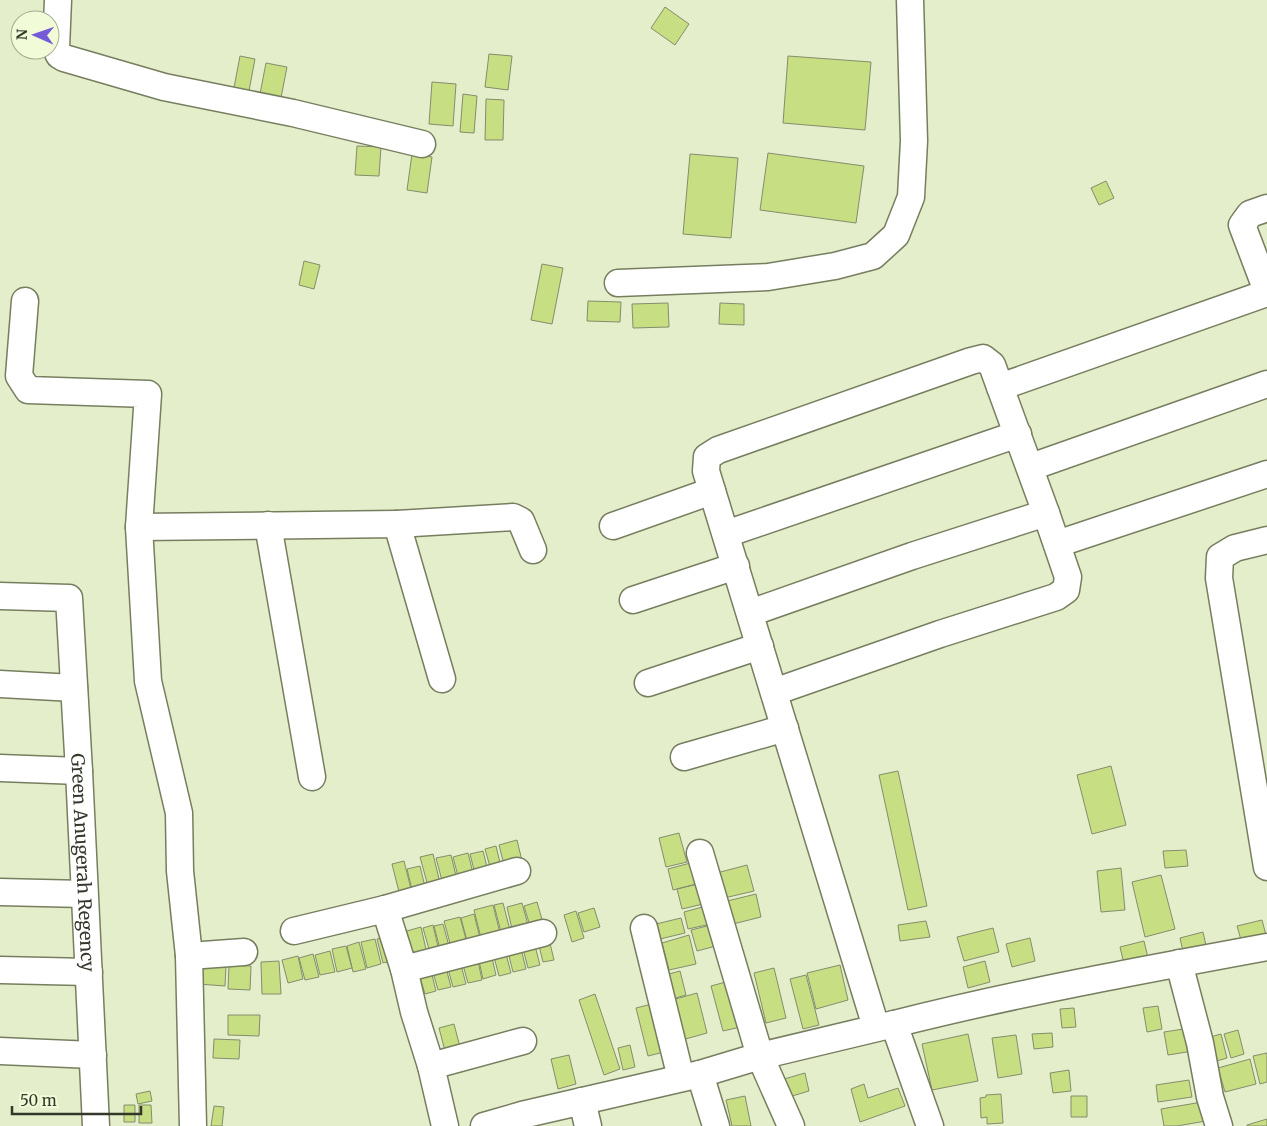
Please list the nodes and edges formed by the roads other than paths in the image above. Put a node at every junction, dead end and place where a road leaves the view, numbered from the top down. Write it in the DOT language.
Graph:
graph roads {
  1 [pos="58,0"];
  2 [pos="910,0"];
  3 [pos="422,144"];
  4 [pos="1267,208"];
  5 [pos="618,283"];
  6 [pos="1267,292"];
  7 [pos="25,301"];
  8 [pos="1267,384"];
  9 [pos="1000,387"];
  10 [pos="1018,434"];
  11 [pos="1031,468"];
  12 [pos="1267,474"];
  13 [pos="712,490"];
  14 [pos="1046,513"];
  15 [pos="397,524"];
  16 [pos="268,525"];
  17 [pos="613,526"];
  18 [pos="139,527"];
  19 [pos="726,534"];
  20 [pos="1267,540"];
  21 [pos="1057,544"];
  22 [pos="533,550"];
  23 [pos="736,566"];
  24 [pos="0,596"];
  25 [pos="633,600"];
  26 [pos="750,613"];
  27 [pos="760,646"];
  28 [pos="442,679"];
  29 [pos="648,683"];
  30 [pos="0,684"];
  31 [pos="74,688"];
  32 [pos="774,692"];
  33 [pos="785,728"];
  34 [pos="684,756"];
  35 [pos="0,768"];
  36 [pos="79,771"];
  37 [pos="312,777"];
  38 [pos="700,853"];
  39 [pos="1267,867"];
  40 [pos="517,871"];
  41 [pos="0,892"];
  42 [pos="84,894"];
  43 [pos="385,909"];
  44 [pos="644,928"];
  45 [pos="294,931"];
  46 [pos="543,933"];
  47 [pos="1267,947"];
  48 [pos="244,952"];
  49 [pos="189,956"];
  50 [pos="1179,963"];
  51 [pos="404,969"];
  52 [pos="0,970"];
  53 [pos="88,972"];
  54 [pos="885,1025"];
  55 [pos="523,1041"];
  56 [pos="0,1051"];
  57 [pos="93,1055"];
  58 [pos="760,1056"];
  59 [pos="431,1066"];
  60 [pos="691,1076"];
  61 [pos="582,1101"];
  62 [pos="96,1126"];
  63 [pos="193,1126"];
  64 [pos="445,1126"];
  65 [pos="484,1126"];
  66 [pos="588,1126"];
  67 [pos="716,1126"];
  68 [pos="791,1126"];
  69 [pos="930,1126"];
  70 [pos="1219,1126"];
  1 -- 3 [label="street"];
  2 -- 5 [label="street"];
  4 -- 6 [label="street"];
  6 -- 9 [label="street"];
  7 -- 18 [label="street"];
  8 -- 11 [label="street"];
  9 -- 10 [label="street"];
  9 -- 13 [label="street"];
  10 -- 11 [label="street"];
  10 -- 19 [label="street"];
  11 -- 14 [label="street"];
  12 -- 21 [label="street"];
  13 -- 17 [label="street"];
  13 -- 19 [label="street"];
  14 -- 21 [label="street"];
  14 -- 26 [label="street"];
  15 -- 16 [label="street"];
  15 -- 22 [label="street"];
  15 -- 28 [label="street"];
  16 -- 18 [label="street"];
  16 -- 37 [label="street"];
  18 -- 49 [label="street"];
  19 -- 23 [label="street"];
  20 -- 39 [label="street"];
  21 -- 32 [label="street"];
  23 -- 25 [label="street"];
  23 -- 26 [label="street"];
  24 -- 31 [label="street, Green Anugerah Regency"];
  26 -- 27 [label="street"];
  27 -- 29 [label="street"];
  27 -- 32 [label="street"];
  30 -- 31 [label="street"];
  31 -- 36 [label="street, Green Anugerah Regency"];
  32 -- 33 [label="street"];
  33 -- 34 [label="street"];
  33 -- 54 [label="street"];
  35 -- 36 [label="street"];
  36 -- 42 [label="street, Green Anugerah Regency"];
  38 -- 58 [label="street"];
  40 -- 43 [label="street"];
  41 -- 42 [label="street"];
  42 -- 53 [label="street, Green Anugerah Regency"];
  43 -- 45 [label="street"];
  43 -- 51 [label="street"];
  44 -- 60 [label="street"];
  46 -- 51 [label="street"];
  47 -- 50 [label="street"];
  48 -- 49 [label="street"];
  49 -- 63 [label="street"];
  50 -- 54 [label="street"];
  50 -- 70 [label="street"];
  51 -- 59 [label="street"];
  52 -- 53 [label="street"];
  53 -- 57 [label="street, Green Anugerah Regency"];
  54 -- 58 [label="street"];
  54 -- 69 [label="street"];
  55 -- 59 [label="street"];
  56 -- 57 [label="street"];
  57 -- 62 [label="street, Green Anugerah Regency"];
  58 -- 60 [label="street"];
  58 -- 68 [label="street"];
  59 -- 64 [label="street"];
  60 -- 61 [label="street"];
  60 -- 67 [label="street"];
  61 -- 65 [label="street"];
  61 -- 66 [label="street"];
}
